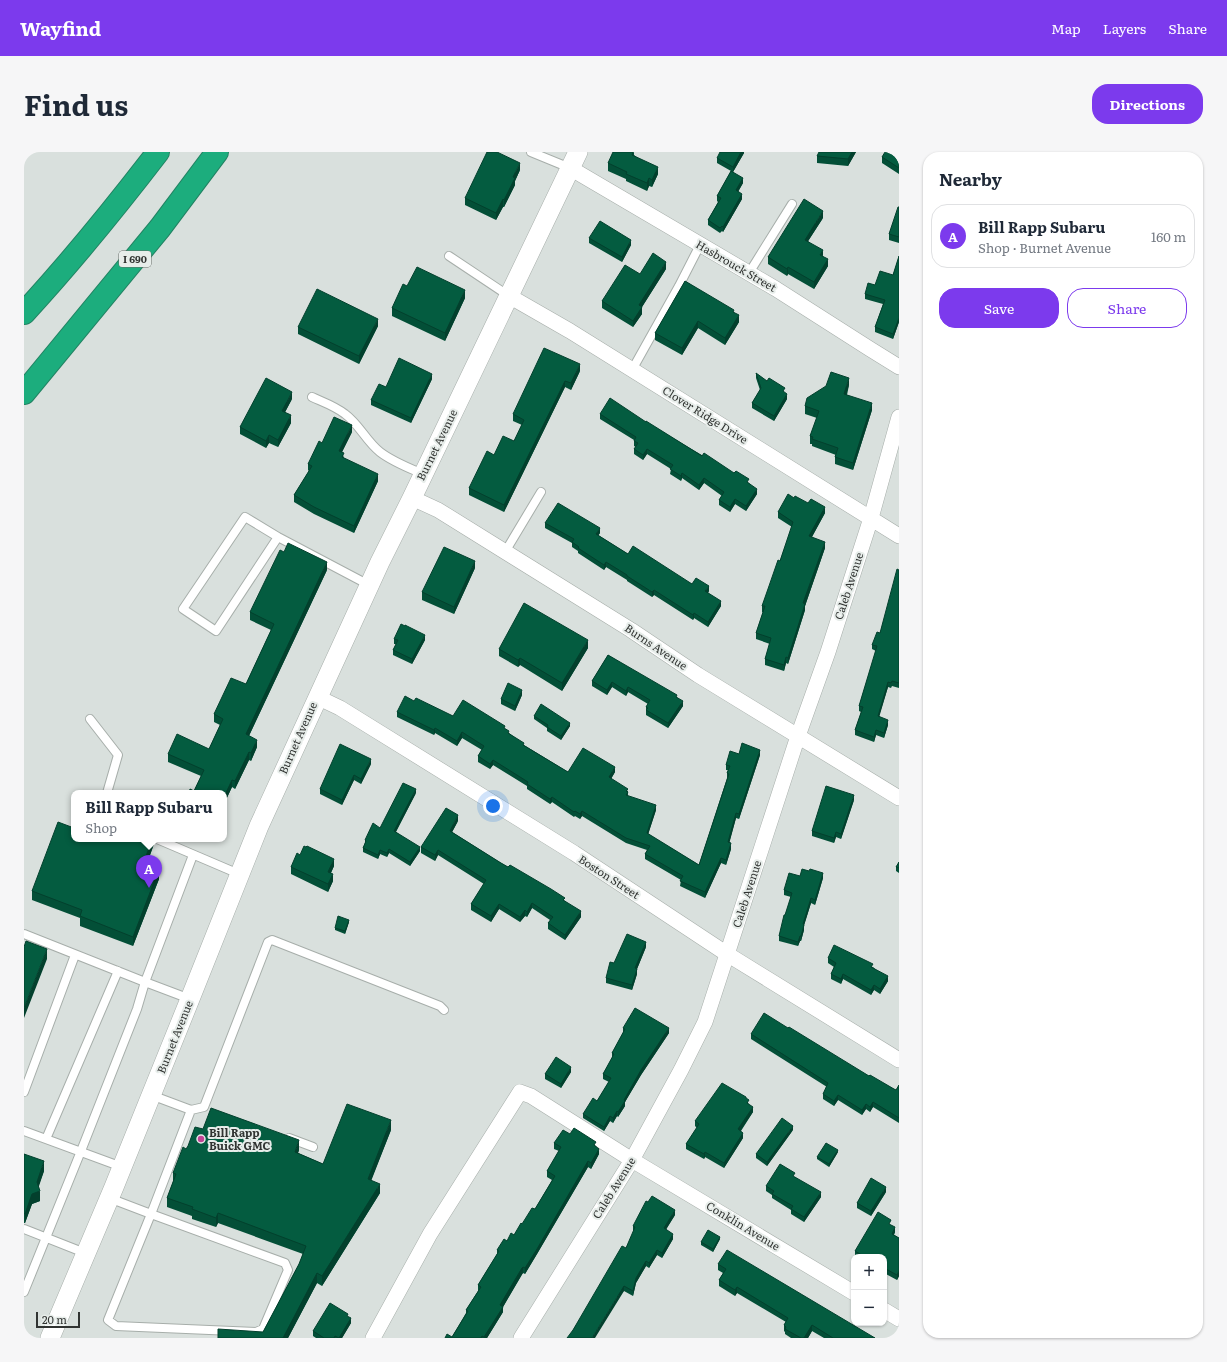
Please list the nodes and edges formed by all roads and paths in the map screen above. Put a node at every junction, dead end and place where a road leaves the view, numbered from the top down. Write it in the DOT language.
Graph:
graph roads {
  1 [pos="158,152"];
  2 [pos="217,152"];
  3 [pos="531,152"];
  4 [pos="574,160"];
  5 [pos="792,204"];
  6 [pos="700,244"];
  7 [pos="449,256"];
  8 [pos="749,273"];
  9 [pos="509,296"];
  10 [pos="24,313"];
  11 [pos="50,362"];
  12 [pos="899,367"];
  13 [pos="632,370"];
  14 [pos="24,388"];
  15 [pos="24,393"];
  16 [pos="312,397"];
  17 [pos="899,417"];
  18 [pos="423,474"];
  19 [pos="541,492"];
  20 [pos="412,498"];
  21 [pos="871,518"];
  22 [pos="899,536"];
  23 [pos="278,537"];
  24 [pos="505,552"];
  25 [pos="369,585"];
  26 [pos="317,697"];
  27 [pos="90,719"];
  28 [pos="798,736"];
  29 [pos="108,790"];
  30 [pos="899,798"];
  31 [pos="164,842"];
  32 [pos="193,855"];
  33 [pos="239,874"];
  34 [pos="24,934"];
  35 [pos="727,954"];
  36 [pos="75,955"];
  37 [pos="118,971"];
  38 [pos="145,982"];
  39 [pos="190,999"];
  40 [pos="444,1010"];
  41 [pos="899,1060"];
  42 [pos="24,1092"];
  43 [pos="151,1095"];
  44 [pos="192,1110"];
  45 [pos="24,1130"];
  46 [pos="284,1136"];
  47 [pos="46,1139"];
  48 [pos="313,1147"];
  49 [pos="81,1151"];
  50 [pos="632,1160"];
  51 [pos="122,1167"];
  52 [pos="109,1198"];
  53 [pos="151,1214"];
  54 [pos="24,1229"];
  55 [pos="46,1238"];
  56 [pos="85,1253"];
  57 [pos="851,1291"];
  58 [pos="24,1292"];
  59 [pos="887,1312"];
  60 [pos="899,1319"];
  61 [pos="50,1338"];
  62 [pos="373,1338"];
  63 [pos="521,1338"];
  1 -- 10 [label="highway"];
  2 -- 11 [label="highway, I 690"];
  3 -- 4 [label="lane"];
  4 -- 6 [label="street, Hasbrouck Street"];
  4 -- 9 [label="street, Burnet Avenue"];
  5 -- 8 [label="lane"];
  6 -- 8 [label="street, Hasbrouck Street"];
  6 -- 13 [label="lane"];
  7 -- 9 [label="lane"];
  8 -- 12 [label="street, Hasbrouck Street"];
  9 -- 13 [label="street, Clover Ridge Drive"];
  9 -- 18 [label="street, Burnet Avenue"];
  11 -- 14 [label="highway, I 690"];
  11 -- 15 [label="highway"];
  13 -- 21 [label="street, Clover Ridge Drive"];
  16 -- 18 [label="lane"];
  17 -- 21 [label="street, Caleb Avenue"];
  18 -- 20 [label="street, Burnet Avenue"];
  19 -- 24 [label="lane"];
  20 -- 24 [label="street, Burns Avenue"];
  20 -- 25 [label="street, Burnet Avenue"];
  21 -- 22 [label="street, Clover Ridge Drive"];
  21 -- 28 [label="street, Caleb Avenue"];
  23 -- 23 [label="lane"];
  23 -- 25 [label="lane"];
  24 -- 28 [label="street, Burns Avenue"];
  25 -- 26 [label="street, Burnet Avenue"];
  26 -- 33 [label="street, Burnet Avenue"];
  26 -- 35 [label="street, Boston Street"];
  27 -- 29 [label="lane"];
  28 -- 30 [label="street, Burns Avenue"];
  28 -- 35 [label="street, Caleb Avenue"];
  31 -- 32 [label="lane"];
  32 -- 33 [label="lane"];
  32 -- 38 [label="lane"];
  33 -- 39 [label="street, Burnet Avenue"];
  34 -- 36 [label="lane"];
  35 -- 41 [label="street, Boston Street"];
  35 -- 50 [label="street, Caleb Avenue"];
  36 -- 37 [label="lane"];
  36 -- 42 [label="lane"];
  37 -- 38 [label="lane"];
  37 -- 47 [label="lane"];
  38 -- 39 [label="lane"];
  38 -- 49 [label="lane"];
  39 -- 43 [label="street, Burnet Avenue"];
  40 -- 44 [label="lane"];
  43 -- 44 [label="lane"];
  43 -- 51 [label="street, Burnet Avenue"];
  44 -- 53 [label="lane"];
  45 -- 47 [label="lane"];
  46 -- 48 [label="lane"];
  47 -- 49 [label="lane"];
  49 -- 51 [label="lane"];
  49 -- 55 [label="lane"];
  50 -- 57 [label="street, Conklin Avenue"];
  50 -- 62 [label="street, Conklin Avenue"];
  50 -- 63 [label="street, Caleb Avenue"];
  51 -- 52 [label="street, Burnet Avenue"];
  52 -- 53 [label="lane"];
  52 -- 56 [label="street, Burnet Avenue"];
  53 -- 53 [label="lane"];
  54 -- 55 [label="lane"];
  55 -- 56 [label="lane"];
  55 -- 58 [label="lane"];
  56 -- 61 [label="street, Burnet Avenue"];
  59 -- 60 [label="street"];
}
